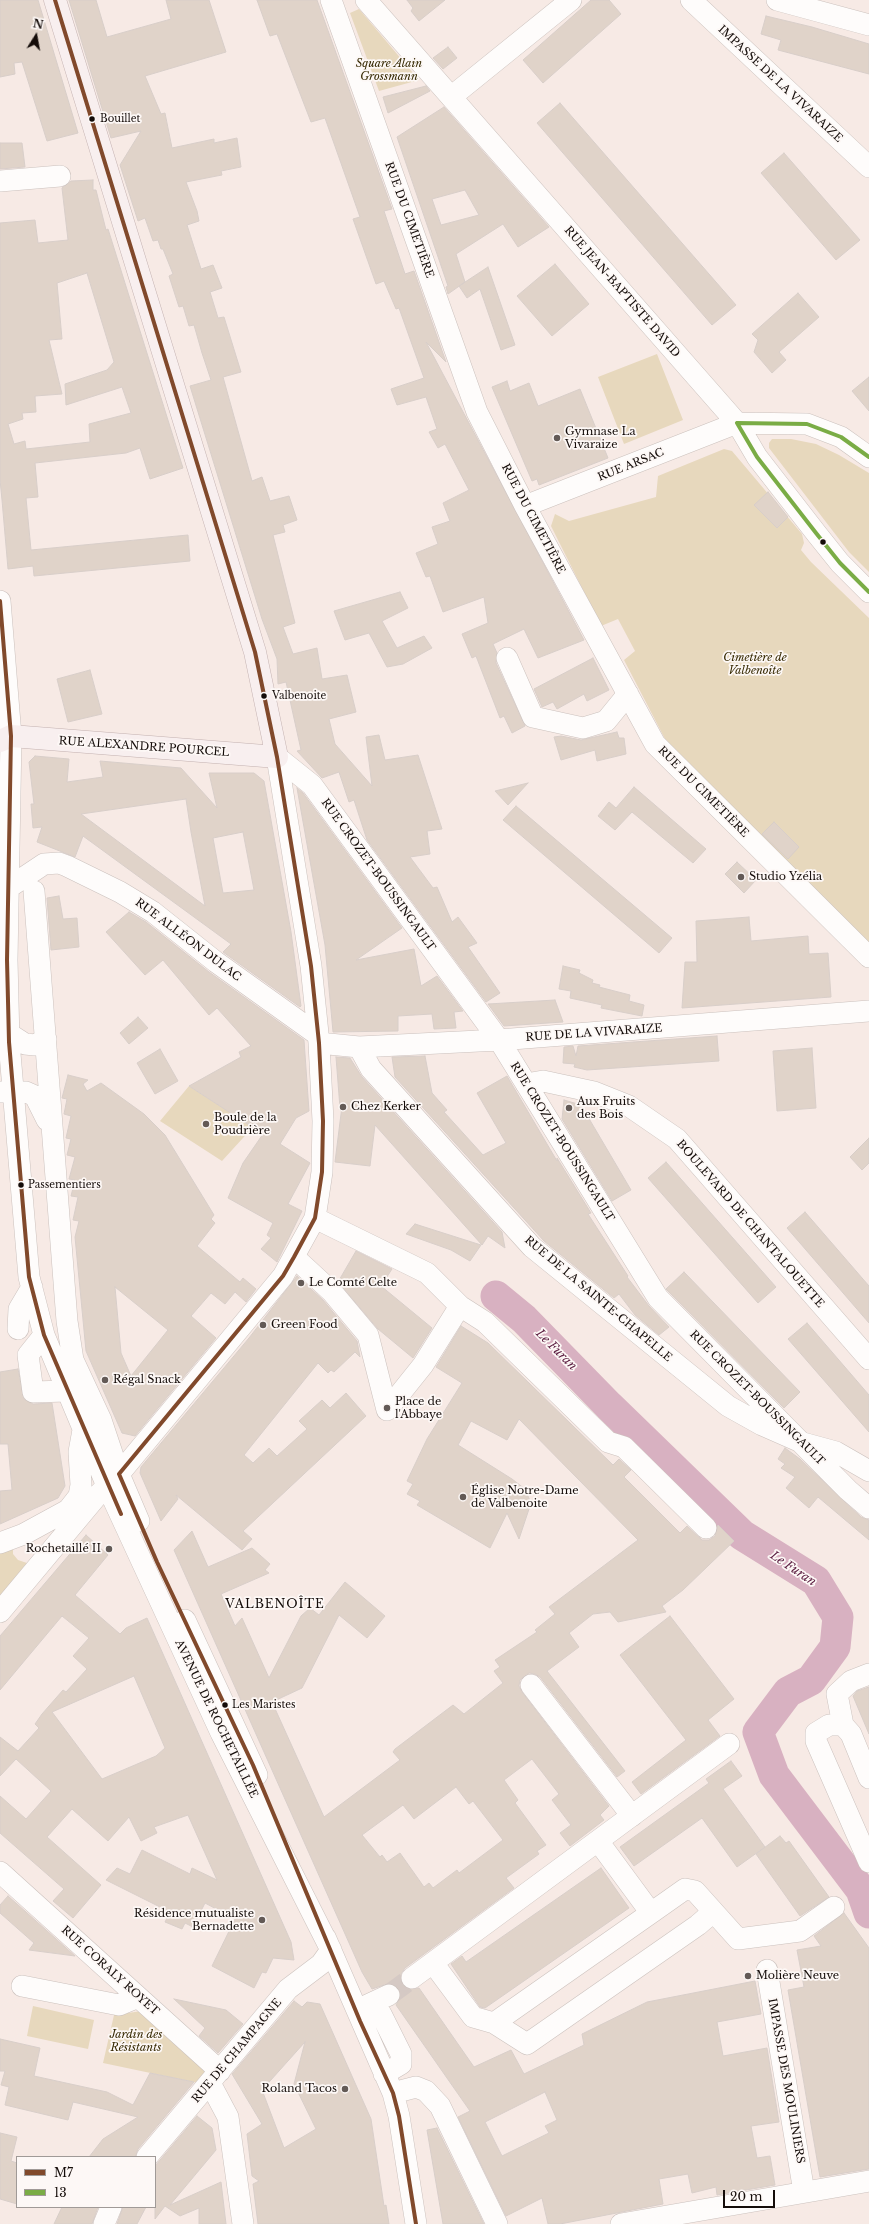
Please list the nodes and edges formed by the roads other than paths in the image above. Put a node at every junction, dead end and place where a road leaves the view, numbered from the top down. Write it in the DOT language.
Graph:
graph roads {
  1 [pos="55,0"];
  2 [pos="331,0"];
  3 [pos="366,0"];
  4 [pos="571,0"];
  5 [pos="691,0"];
  6 [pos="778,0"];
  7 [pos="869,25"];
  8 [pos="451,97"];
  9 [pos="869,168"];
  10 [pos="60,176"];
  11 [pos="0,181"];
  12 [pos="737,423"];
  13 [pos="869,456"];
  14 [pos="525,506"];
  15 [pos="869,592"];
  16 [pos="0,601"];
  17 [pos="507,658"];
  18 [pos="628,694"];
  19 [pos="4,736"];
  20 [pos="277,757"];
  21 [pos="0,805"];
  22 [pos="10,831"];
  23 [pos="8,888"];
  24 [pos="34,891"];
  25 [pos="869,957"];
  26 [pos="7,960"];
  27 [pos="39,963"];
  28 [pos="869,1011"];
  29 [pos="46,1039"];
  30 [pos="318,1039"];
  31 [pos="6,1040"];
  32 [pos="499,1040"];
  33 [pos="359,1047"];
  34 [pos="526,1084"];
  35 [pos="6,1095"];
  36 [pos="52,1136"];
  37 [pos="315,1218"];
  38 [pos="294,1257"];
  39 [pos="32,1287"];
  40 [pos="460,1306"];
  41 [pos="18,1329"];
  42 [pos="44,1335"];
  43 [pos="869,1359"];
  44 [pos="67,1390"];
  45 [pos="83,1430"];
  46 [pos="803,1443"];
  47 [pos="111,1450"];
  48 [pos="138,1450"];
  49 [pos="869,1471"];
  50 [pos="113,1480"];
  51 [pos="869,1508"];
  52 [pos="39,1525"];
  53 [pos="706,1528"];
  54 [pos="0,1543"];
  55 [pos="48,1555"];
  56 [pos="0,1612"];
  57 [pos="869,1674"];
  58 [pos="531,1685"];
  59 [pos="843,1725"];
  60 [pos="729,1744"];
  61 [pos="869,1778"];
  62 [pos="632,1816"];
  63 [pos="598,1841"];
  64 [pos="869,1862"];
  65 [pos="0,1872"];
  66 [pos="834,1907"];
  67 [pos="713,1912"];
  68 [pos="651,1913"];
  69 [pos="331,1950"];
  70 [pos="433,1963"];
  71 [pos="767,1970"];
  72 [pos="412,1978"];
  73 [pos="22,1986"];
  74 [pos="138,1996"];
  75 [pos="494,2023"];
  76 [pos="215,2077"];
  77 [pos="389,2084"];
  78 [pos="148,2156"];
  79 [pos="869,2181"];
  80 [pos="804,2192"];
  81 [pos="111,2208"];
  82 [pos="104,2224"];
  83 [pos="243,2224"];
  84 [pos="416,2224"];
  85 [pos="497,2224"];
  86 [pos="620,2224"];
  1 -- 20 [label="main road"];
  2 -- 14 [label="street, RUE DU CIMETIÈRE"];
  3 -- 8 [label="street, RUE JEAN-BAPTISTE DAVID"];
  4 -- 8 [label="street"];
  5 -- 9 [label="street, IMPASSE DE LA VIVARAIZE"];
  6 -- 7 [label="street"];
  8 -- 12 [label="street, RUE JEAN-BAPTISTE DAVID"];
  10 -- 11 [label="street"];
  12 -- 13 [label="street"];
  12 -- 14 [label="street, RUE ARSAC"];
  12 -- 15 [label="street, RUE JEAN-BAPTISTE DAVID"];
  14 -- 18 [label="street, RUE DU CIMETIÈRE"];
  16 -- 19 [label="street"];
  17 -- 18 [label="street"];
  18 -- 25 [label="street, RUE DU CIMETIÈRE"];
  19 -- 20 [label="main road, RUE ALEXANDRE POURCEL"];
  19 -- 22 [label="street"];
  20 -- 30 [label="street"];
  20 -- 32 [label="street, RUE CROZET-BOUSSINGAULT"];
  21 -- 22 [label="street"];
  22 -- 23 [label="street"];
  23 -- 26 [label="street"];
  23 -- 30 [label="street, RUE ALLÉON DULAC"];
  24 -- 27 [label="street"];
  26 -- 27 [label="street"];
  26 -- 31 [label="street"];
  27 -- 29 [label="street"];
  28 -- 32 [label="street, RUE DE LA VIVARAIZE"];
  29 -- 31 [label="street"];
  29 -- 36 [label="street"];
  30 -- 33 [label="street, RUE DE LA VIVARAIZE"];
  30 -- 37 [label="street"];
  31 -- 35 [label="street"];
  32 -- 33 [label="street, RUE DE LA VIVARAIZE"];
  32 -- 34 [label="street, RUE CROZET-BOUSSINGAULT"];
  33 -- 46 [label="street, RUE DE LA SAINTE-CHAPELLE"];
  34 -- 43 [label="street, BOULEVARD DE CHANTALOUETTE"];
  34 -- 46 [label="street, RUE CROZET-BOUSSINGAULT"];
  35 -- 36 [label="street"];
  35 -- 39 [label="street"];
  36 -- 47 [label="street"];
  37 -- 38 [label="street"];
  37 -- 40 [label="street"];
  38 -- 40 [label="street"];
  38 -- 48 [label="street"];
  39 -- 41 [label="street"];
  39 -- 42 [label="street"];
  40 -- 53 [label="street"];
  42 -- 44 [label="street"];
  42 -- 44 [label="street"];
  42 -- 47 [label="street"];
  44 -- 45 [label="street"];
  45 -- 50 [label="street"];
  45 -- 52 [label="street"];
  46 -- 49 [label="street, RUE DE LA SAINTE-CHAPELLE"];
  46 -- 51 [label="street, RUE CROZET-BOUSSINGAULT"];
  47 -- 48 [label="street"];
  47 -- 50 [label="street"];
  48 -- 50 [label="street"];
  50 -- 55 [label="street"];
  50 -- 69 [label="street, AVENUE DE ROCHETAILLÉE"];
  52 -- 54 [label="street"];
  52 -- 55 [label="street"];
  55 -- 56 [label="street"];
  57 -- 59 [label="street"];
  58 -- 62 [label="street"];
  59 -- 61 [label="street"];
  59 -- 64 [label="street"];
  60 -- 62 [label="street"];
  62 -- 63 [label="street"];
  63 -- 68 [label="street"];
  63 -- 70 [label="street"];
  65 -- 74 [label="street, RUE CORALY ROYET"];
  66 -- 67 [label="street"];
  67 -- 68 [label="street"];
  67 -- 75 [label="street"];
  68 -- 75 [label="street"];
  69 -- 76 [label="street, RUE DE CHAMPAGNE"];
  69 -- 77 [label="street, AVENUE DE ROCHETAILLÉE"];
  70 -- 72 [label="street"];
  70 -- 75 [label="street"];
  71 -- 80 [label="street, IMPASSE DES MOULINIERS"];
  73 -- 74 [label="street"];
  74 -- 76 [label="street, RUE CORALY ROYET"];
  76 -- 78 [label="street, RUE DE CHAMPAGNE"];
  76 -- 83 [label="street, RUE CORALY ROYET"];
  77 -- 84 [label="street, AVENUE DE ROCHETAILLÉE"];
  77 -- 85 [label="street"];
  79 -- 80 [label="street"];
  80 -- 86 [label="street"];
  81 -- 82 [label="street"];
}
